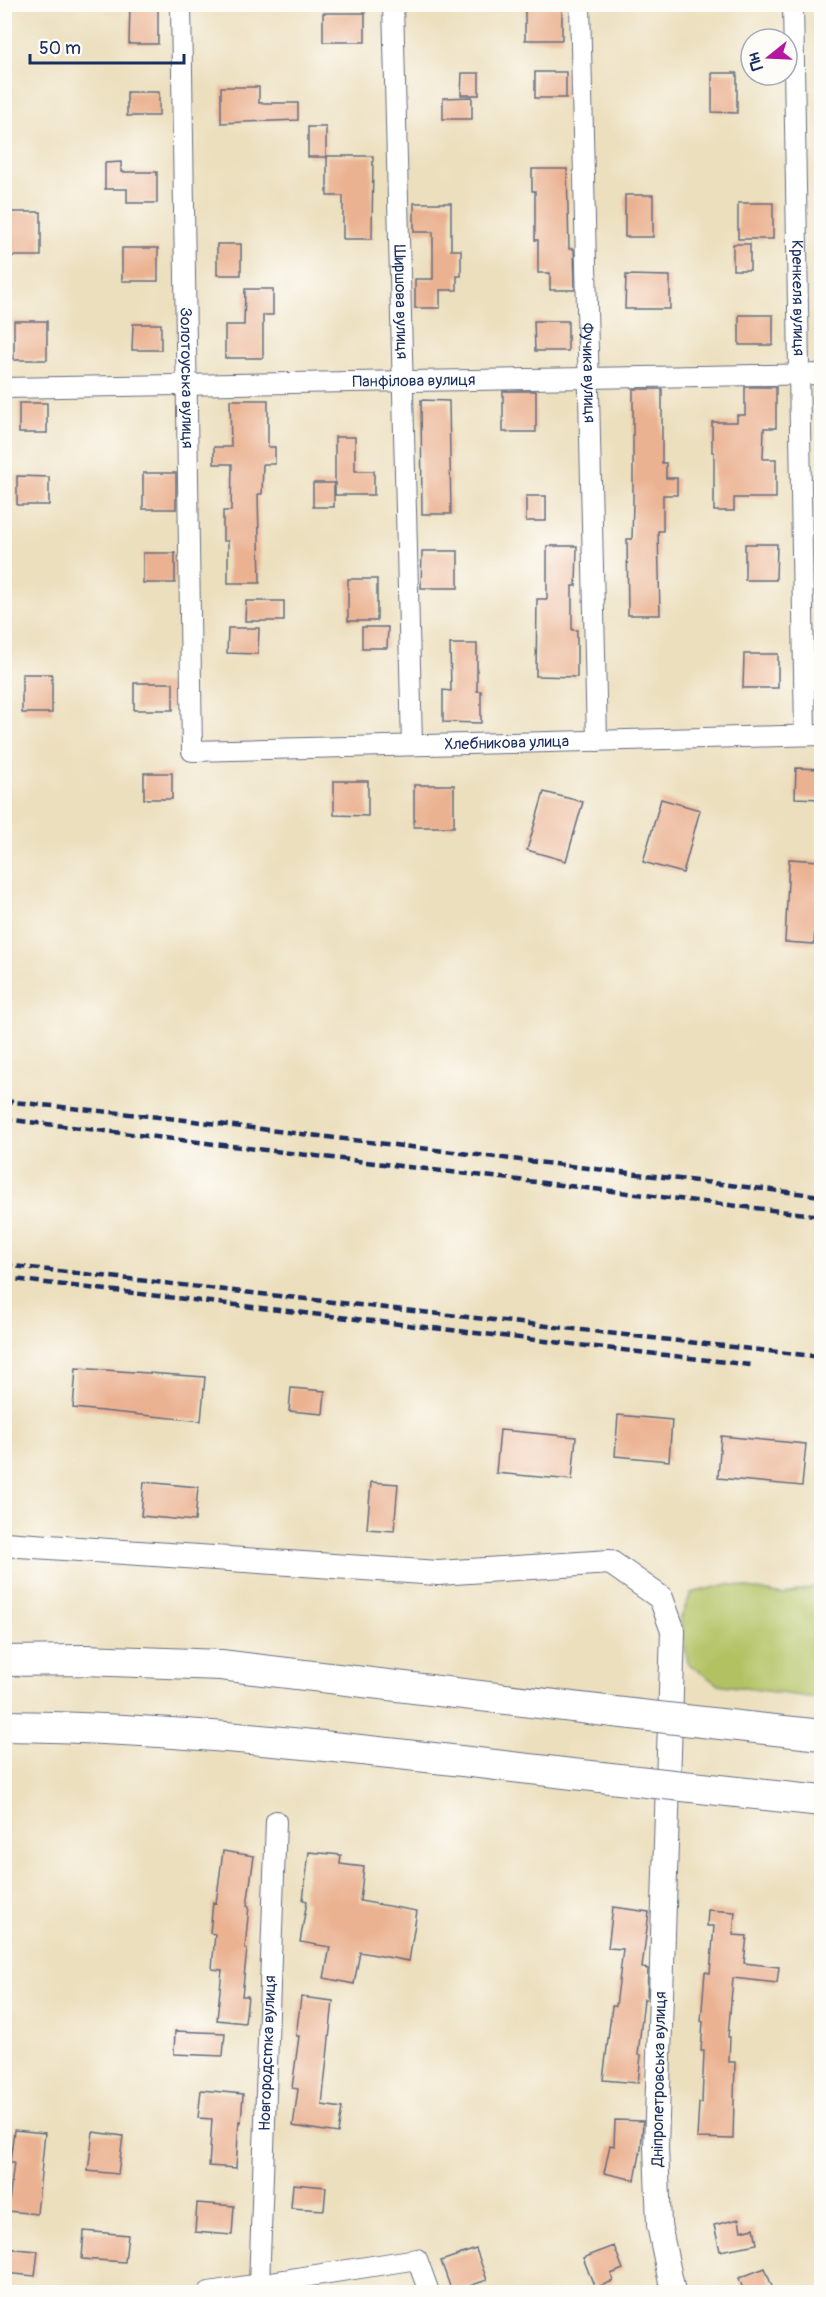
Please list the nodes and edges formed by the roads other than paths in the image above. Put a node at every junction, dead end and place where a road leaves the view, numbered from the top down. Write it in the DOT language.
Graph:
graph roads {
  1 [pos="181,4"];
  2 [pos="393,4"];
  3 [pos="580,4"];
  4 [pos="793,4"];
  5 [pos="822,374"];
  6 [pos="800,375"];
  7 [pos="588,378"];
  8 [pos="402,382"];
  9 [pos="186,385"];
  10 [pos="4,388"];
  11 [pos="813,734"];
  12 [pos="597,741"];
  13 [pos="412,745"];
  14 [pos="192,751"];
  15 [pos="4,1544"];
  16 [pos="4,1661"];
  17 [pos="4,1726"];
  18 [pos="822,1736"];
  19 [pos="822,1801"];
  20 [pos="276,1821"];
  21 [pos="260,2284"];
  22 [pos="209,2292"];
  23 [pos="429,2292"];
  24 [pos="673,2292"];
  1 -- 9 [label="street, Золотоуська вулиця"];
  2 -- 8 [label="street, Ширшова вулиця"];
  3 -- 7 [label="street, Фучика вулиця"];
  4 -- 6 [label="street, Кренкеля вулиця"];
  5 -- 6 [label="street, Панфілова вулиця"];
  6 -- 7 [label="street, Панфілова вулиця"];
  6 -- 11 [label="street, Кренкеля вулиця"];
  7 -- 8 [label="street, Панфілова вулиця"];
  7 -- 12 [label="street, Фучика вулиця"];
  8 -- 9 [label="street, Панфілова вулиця"];
  8 -- 13 [label="street, Ширшова вулиця"];
  9 -- 10 [label="street, Панфілова вулиця"];
  9 -- 14 [label="street, Золотоуська вулиця"];
  11 -- 12 [label="street, Хлебникова улица"];
  12 -- 13 [label="street, Хлебникова улица"];
  13 -- 14 [label="street, Хлебникова улица"];
  15 -- 24 [label="street, Дніпропетровська вулиця"];
  16 -- 18 [label="main road, bridge"];
  17 -- 19 [label="main road, bridge"];
  20 -- 21 [label="street, Новгородсmка вулиця"];
  21 -- 22 [label="street"];
  21 -- 23 [label="street"];
}
